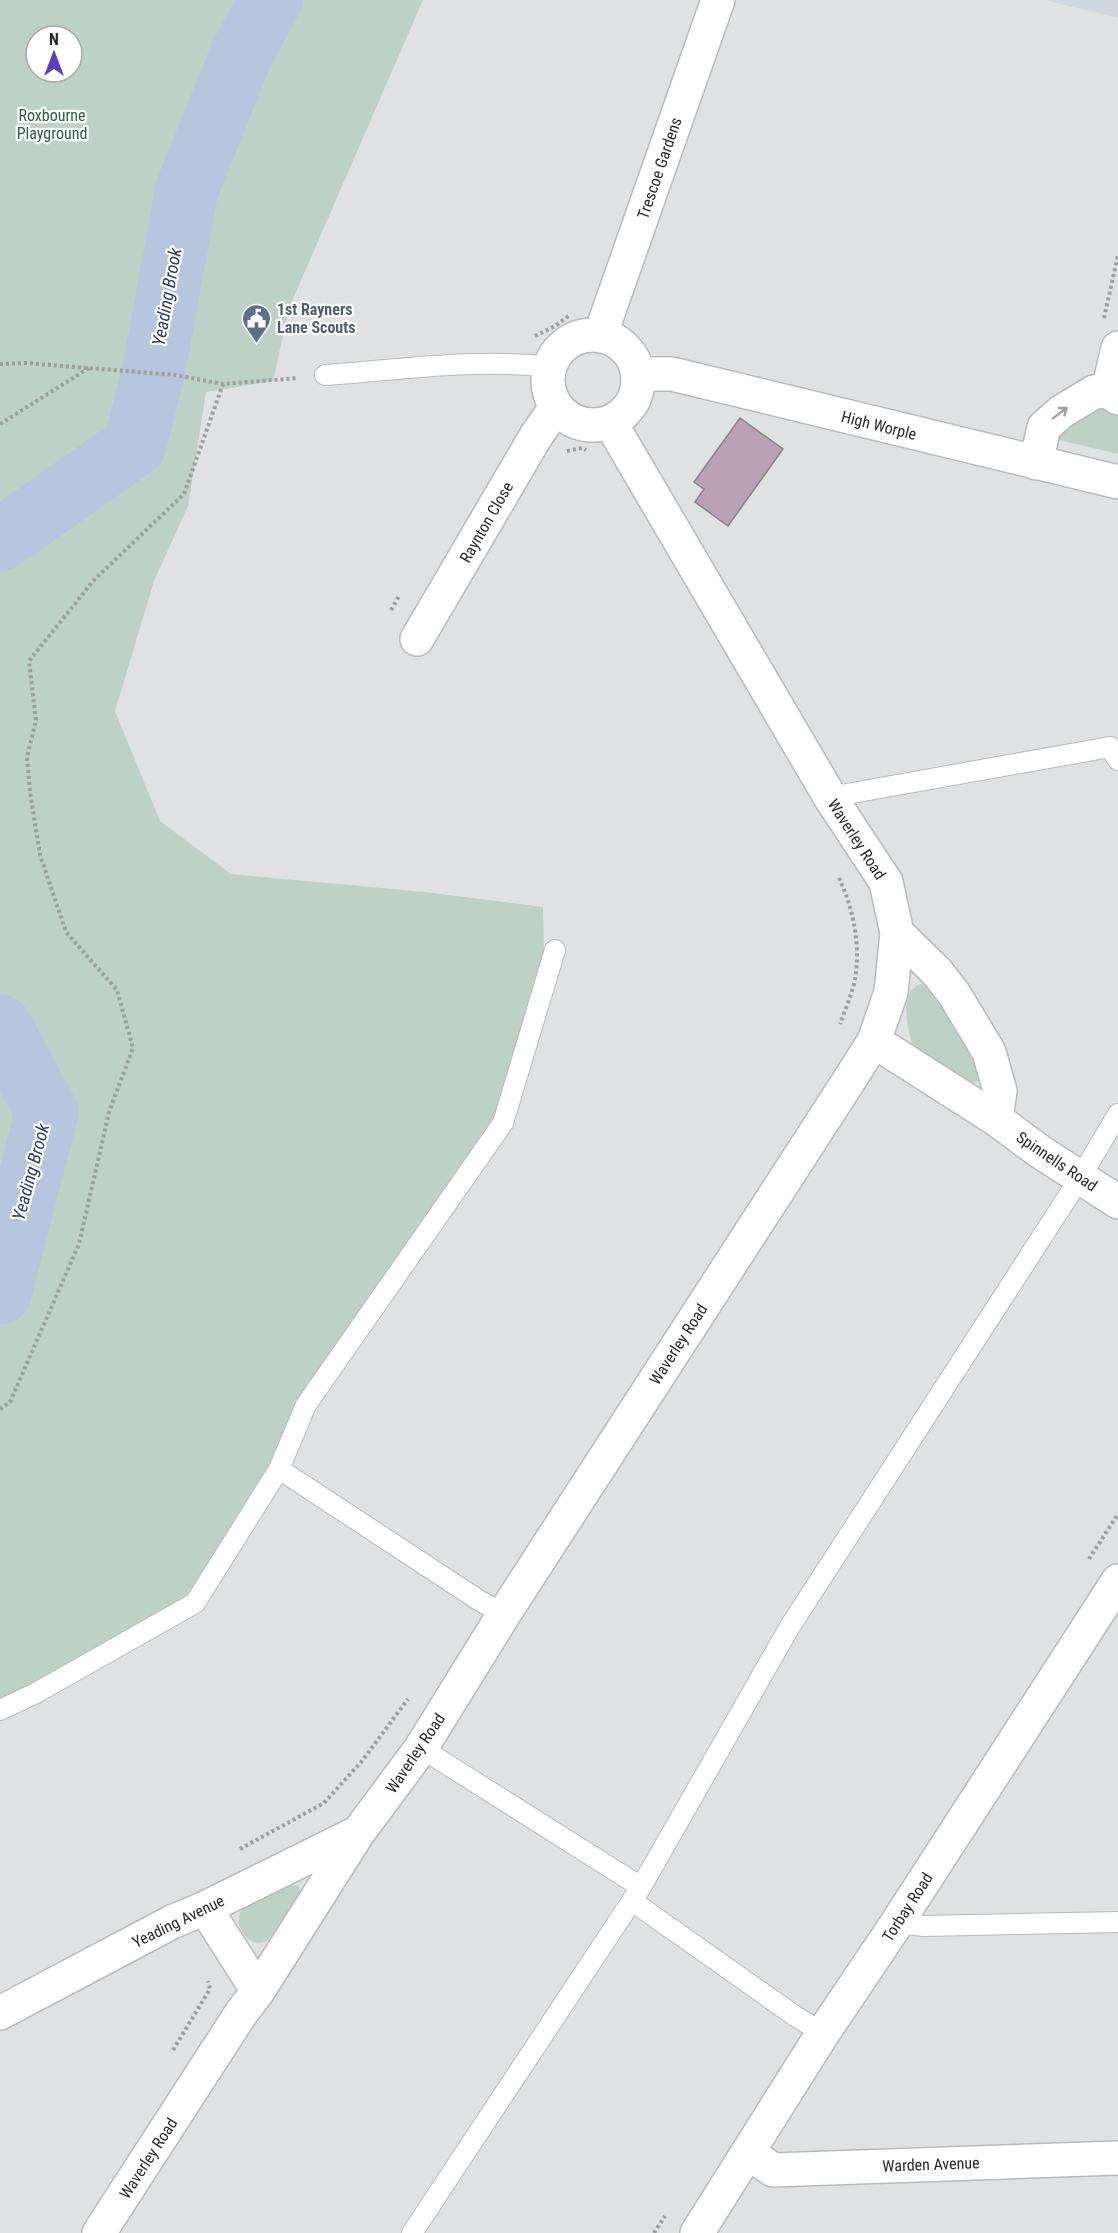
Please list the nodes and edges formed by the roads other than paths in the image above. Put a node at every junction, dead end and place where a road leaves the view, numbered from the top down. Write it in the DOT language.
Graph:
graph roads {
  1 [pos="718,0"];
  2 [pos="600,336"];
  3 [pos="1118,348"];
  4 [pos="550,367"];
  5 [pos="638,374"];
  6 [pos="325,375"];
  7 [pos="1113,395"];
  8 [pos="556,407"];
  9 [pos="610,423"];
  10 [pos="1036,463"];
  11 [pos="1118,482"];
  12 [pos="417,639"];
  13 [pos="1118,760"];
  14 [pos="830,797"];
  15 [pos="897,933"];
  16 [pos="555,950"];
  17 [pos="874,1041"];
  18 [pos="1118,1114"];
  19 [pos="996,1119"];
  20 [pos="1080,1178"];
  21 [pos="1118,1202"];
  22 [pos="279,1469"];
  23 [pos="1118,1581"];
  24 [pos="504,1614"];
  25 [pos="0,1710"];
  26 [pos="421,1748"];
  27 [pos="358,1833"];
  28 [pos="637,1894"];
  29 [pos="205,1908"];
  30 [pos="1118,1922"];
  31 [pos="897,1923"];
  32 [pos="258,1991"];
  33 [pos="0,2013"];
  34 [pos="823,2033"];
  35 [pos="749,2153"];
  36 [pos="1118,2158"];
  37 [pos="99,2233"];
  38 [pos="412,2233"];
  39 [pos="697,2233"];
  1 -- 2 [label="street, Trescoe Gardens"];
  2 -- 4 [label="street"];
  2 -- 5 [label="street"];
  3 -- 7 [label="street"];
  4 -- 6 [label="lane"];
  4 -- 8 [label="street"];
  5 -- 9 [label="street"];
  5 -- 10 [label="street, High Worple"];
  10 -- 7 [label="street, one-way"];
  8 -- 9 [label="street"];
  8 -- 12 [label="street, Raynton Close"];
  9 -- 14 [label="street, Waverley Road"];
  10 -- 11 [label="street, High Worple"];
  13 -- 14 [label="lane"];
  14 -- 15 [label="street, Waverley Road"];
  15 -- 17 [label="street, Waverley Road"];
  15 -- 19 [label="street"];
  16 -- 22 [label="lane"];
  17 -- 19 [label="street, Spinnells Road"];
  17 -- 24 [label="street, Waverley Road"];
  18 -- 20 [label="lane"];
  19 -- 20 [label="street, Spinnells Road"];
  20 -- 21 [label="street, Spinnells Road"];
  20 -- 28 [label="lane"];
  22 -- 24 [label="lane"];
  22 -- 25 [label="lane"];
  23 -- 31 [label="street, Torbay Road"];
  24 -- 26 [label="street, Waverley Road"];
  26 -- 27 [label="street, Waverley Road"];
  26 -- 28 [label="lane"];
  27 -- 29 [label="street, Yeading Avenue"];
  27 -- 32 [label="street, Waverley Road"];
  28 -- 34 [label="lane"];
  28 -- 38 [label="lane"];
  29 -- 32 [label="street"];
  29 -- 33 [label="street, Yeading Avenue"];
  30 -- 31 [label="lane"];
  31 -- 34 [label="street, Torbay Road"];
  32 -- 37 [label="street, Waverley Road"];
  34 -- 35 [label="street, Torbay Road"];
  35 -- 36 [label="street, Warden Avenue"];
  35 -- 39 [label="street, Torbay Road"];
}
